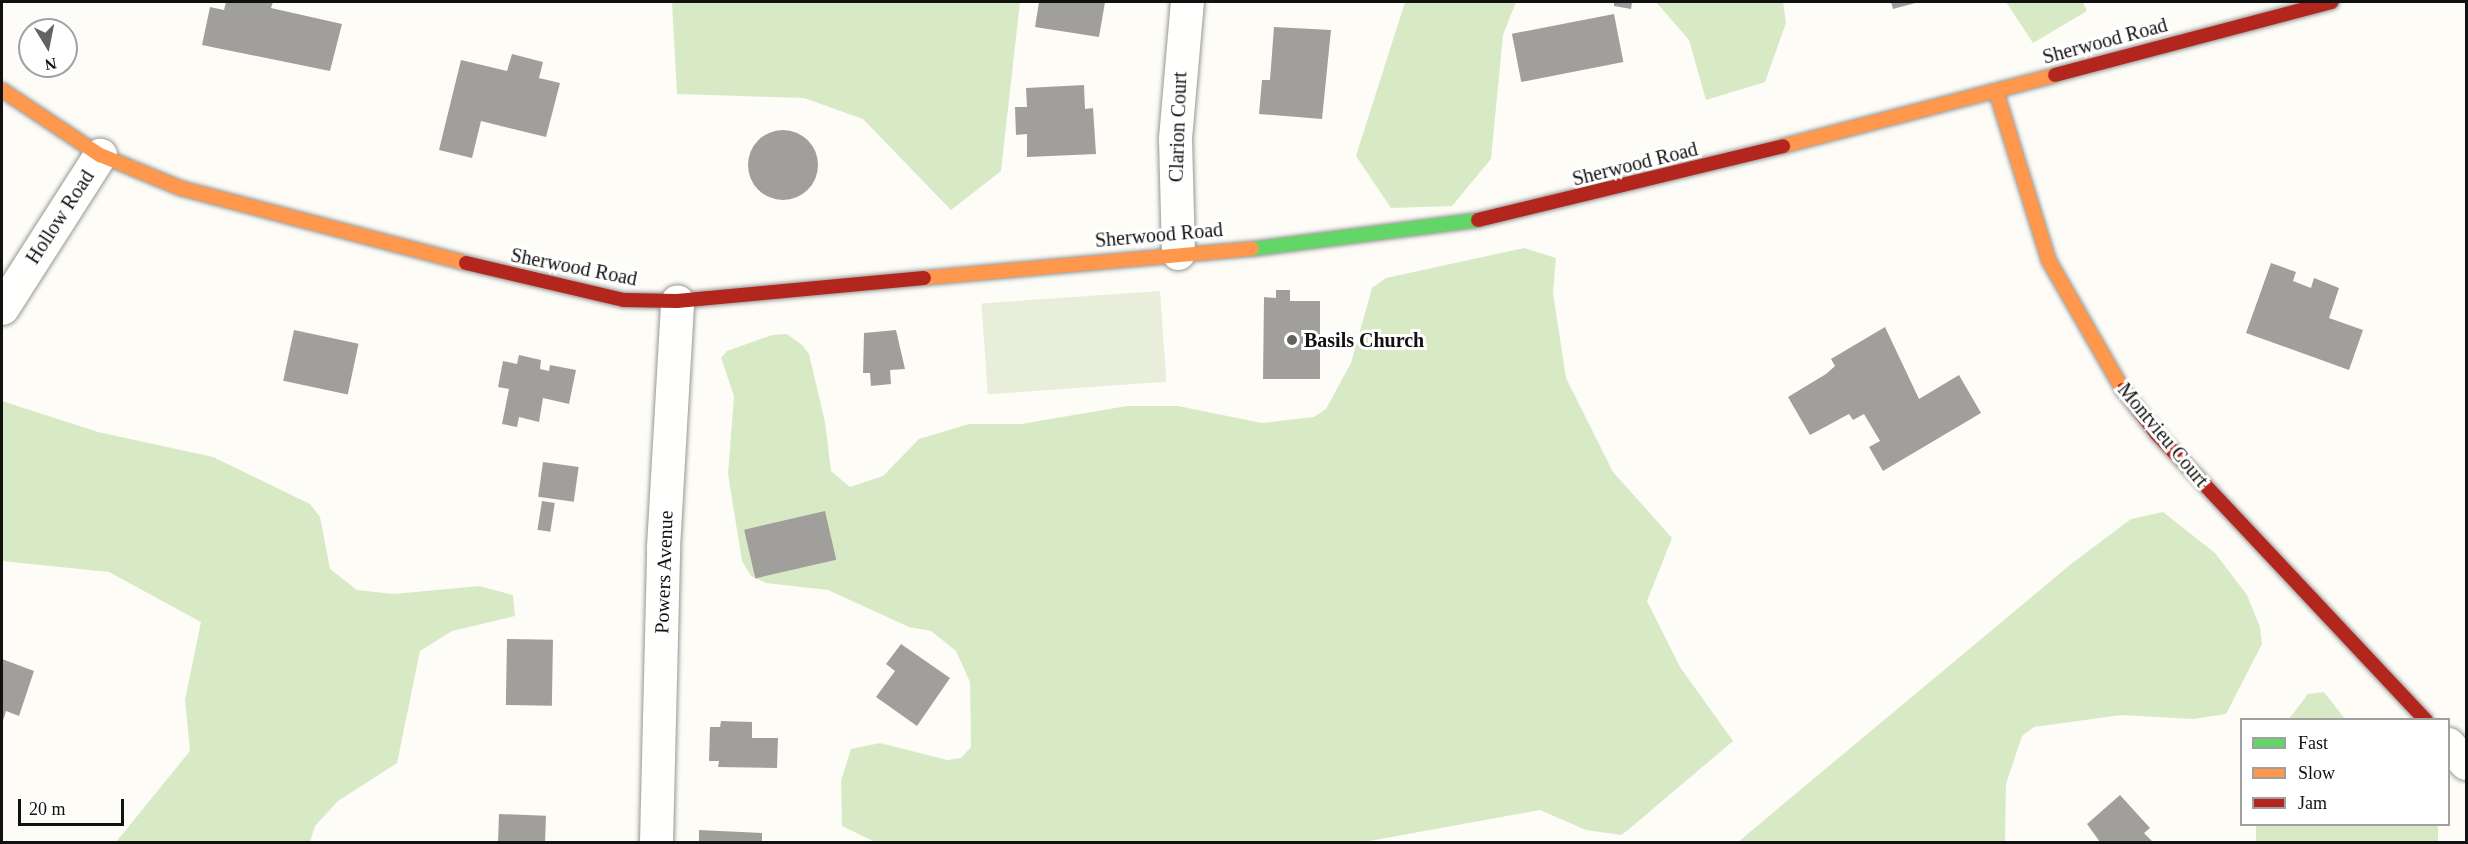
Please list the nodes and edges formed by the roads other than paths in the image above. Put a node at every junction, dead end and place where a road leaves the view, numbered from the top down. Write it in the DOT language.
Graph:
graph roads {
  1 [pos="1187,2"];
  2 [pos="2332,2"];
  3 [pos="2,90"];
  4 [pos="1996,91"];
  5 [pos="100,155"];
  6 [pos="1178,253"];
  7 [pos="677,302"];
  8 [pos="2,308"];
  9 [pos="2424,718"];
  10 [pos="2450,746"];
  11 [pos="2466,763"];
  12 [pos="656,843"];
  1 -- 6 [label="street, Clarion Court"];
  2 -- 4 [label="street, Sherwood Road"];
  3 -- 5 [label="street, Sherwood Road"];
  4 -- 6 [label="street, Sherwood Road"];
  4 -- 9 [label="street, Montvieu Court"];
  5 -- 7 [label="street, Sherwood Road"];
  5 -- 8 [label="street, Hollow Road"];
  6 -- 7 [label="street, Sherwood Road"];
  7 -- 12 [label="street, Powers Avenue"];
  10 -- 11 [label="street"];
}
